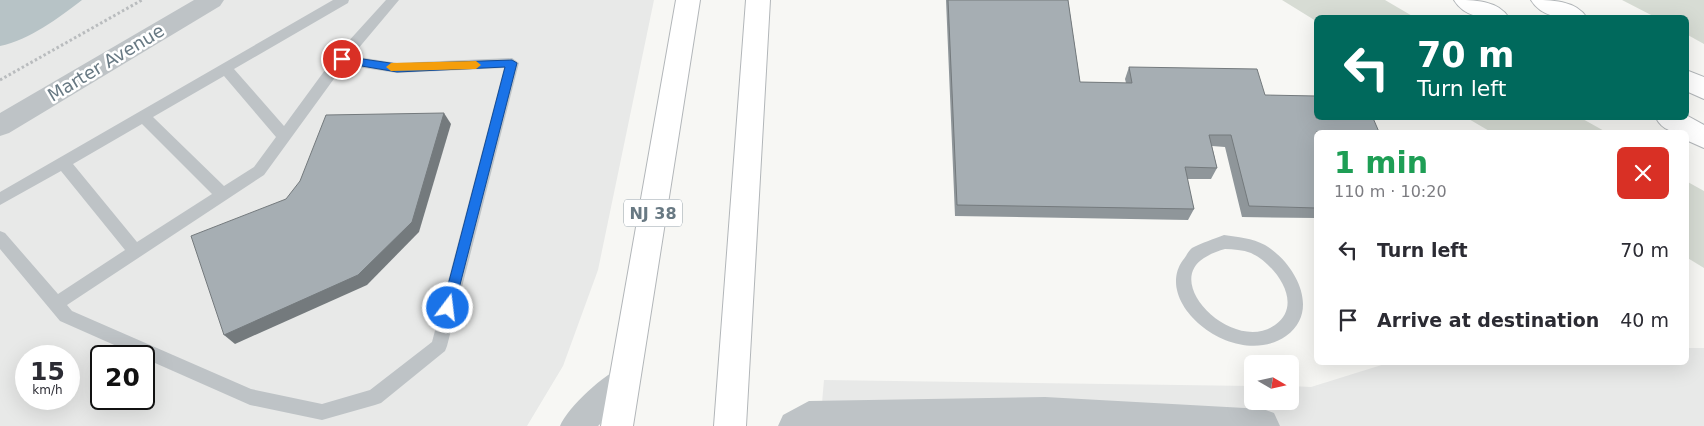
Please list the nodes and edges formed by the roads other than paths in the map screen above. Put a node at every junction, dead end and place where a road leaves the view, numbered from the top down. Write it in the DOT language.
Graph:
graph roads {
  1 [pos="212,0"];
  2 [pos="343,0"];
  3 [pos="393,0"];
  4 [pos="688,0"];
  5 [pos="758,0"];
  6 [pos="1466,0"];
  7 [pos="1543,0"];
  8 [pos="1492,15"];
  9 [pos="1570,15"];
  10 [pos="342,59"];
  11 [pos="225,68"];
  12 [pos="1689,81"];
  13 [pos="1704,89"];
  14 [pos="143,116"];
  15 [pos="1672,120"];
  16 [pos="0,126"];
  17 [pos="284,136"];
  18 [pos="1704,138"];
  19 [pos="63,162"];
  20 [pos="223,195"];
  21 [pos="0,199"];
  22 [pos="0,238"];
  23 [pos="136,252"];
  24 [pos="56,304"];
  25 [pos="1296,305"];
  26 [pos="624,380"];
  27 [pos="576,426"];
  28 [pos="617,426"];
  29 [pos="730,426"];
  30 [pos="794,426"];
  31 [pos="1264,426"];
  1 -- 16 [label="street, Marter Avenue"];
  2 -- 11 [label="lane"];
  3 -- 10 [label="lane"];
  4 -- 26 [label="highway, NJ 38"];
  5 -- 29 [label="highway"];
  6 -- 8 [label="highway"];
  7 -- 9 [label="highway"];
  10 -- 17 [label="lane"];
  10 -- 24 [label="lane"];
  11 -- 14 [label="lane"];
  11 -- 17 [label="lane"];
  12 -- 13 [label="highway"];
  14 -- 19 [label="lane"];
  14 -- 20 [label="lane"];
  15 -- 18 [label="highway"];
  17 -- 20 [label="lane"];
  19 -- 21 [label="lane"];
  19 -- 23 [label="lane"];
  20 -- 23 [label="lane"];
  22 -- 24 [label="lane"];
  23 -- 24 [label="lane"];
  25 -- 25 [label="lane"];
  26 -- 27 [label="street"];
  26 -- 28 [label="highway, NJ 38"];
  30 -- 31 [label="street"];
}
